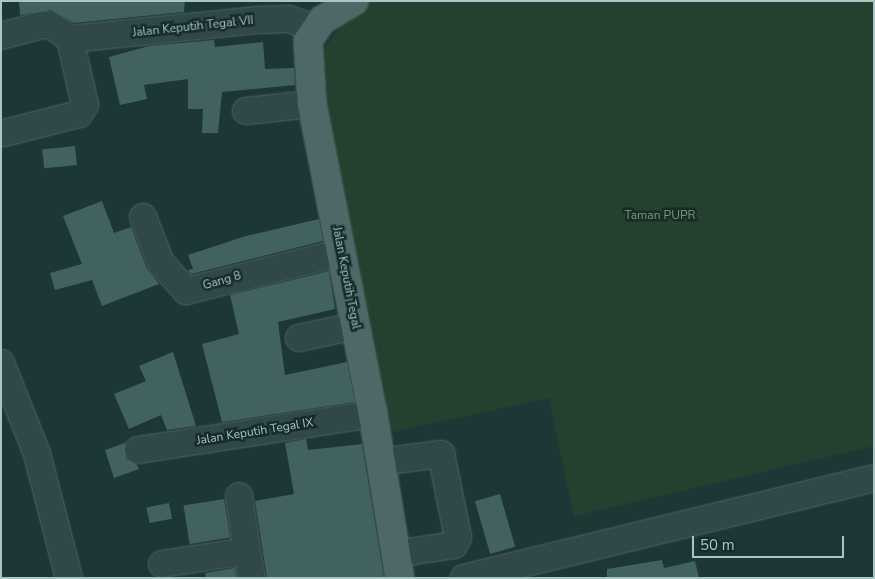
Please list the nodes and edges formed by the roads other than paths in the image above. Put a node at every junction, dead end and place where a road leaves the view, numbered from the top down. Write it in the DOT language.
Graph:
graph roads {
  1 [pos="354,1"];
  2 [pos="314,28"];
  3 [pos="1,36"];
  4 [pos="70,39"];
  5 [pos="312,104"];
  6 [pos="246,111"];
  7 [pos="4,133"];
  8 [pos="143,217"];
  9 [pos="342,252"];
  10 [pos="355,326"];
  11 [pos="299,338"];
  12 [pos="1,363"];
  13 [pos="373,414"];
  14 [pos="138,450"];
  15 [pos="380,462"];
  16 [pos="874,478"];
  17 [pos="239,496"];
  18 [pos="247,551"];
  19 [pos="162,564"];
  20 [pos="398,566"];
  21 [pos="69,578"];
  22 [pos="252,578"];
  23 [pos="464,578"];
  1 -- 2 [label="main road"];
  2 -- 4 [label="street, Jalan Keputih Tegal VII"];
  2 -- 5 [label="main road, Jalan Keputih Tegal"];
  3 -- 4 [label="street"];
  4 -- 7 [label="street"];
  5 -- 6 [label="street"];
  5 -- 9 [label="main road, Jalan Keputih Tegal"];
  8 -- 9 [label="street, Gang 8"];
  9 -- 10 [label="main road, Jalan Keputih Tegal"];
  10 -- 11 [label="street"];
  10 -- 13 [label="main road, Jalan Keputih Tegal"];
  12 -- 21 [label="street"];
  13 -- 14 [label="street, Jalan Keputih Tegal IX"];
  13 -- 15 [label="main road, Jalan Keputih Tegal"];
  15 -- 20 [label="main road, Jalan Keputih Tegal"];
  15 -- 20 [label="street"];
  16 -- 23 [label="street"];
  17 -- 18 [label="street"];
  18 -- 19 [label="street"];
  18 -- 22 [label="street"];
}
